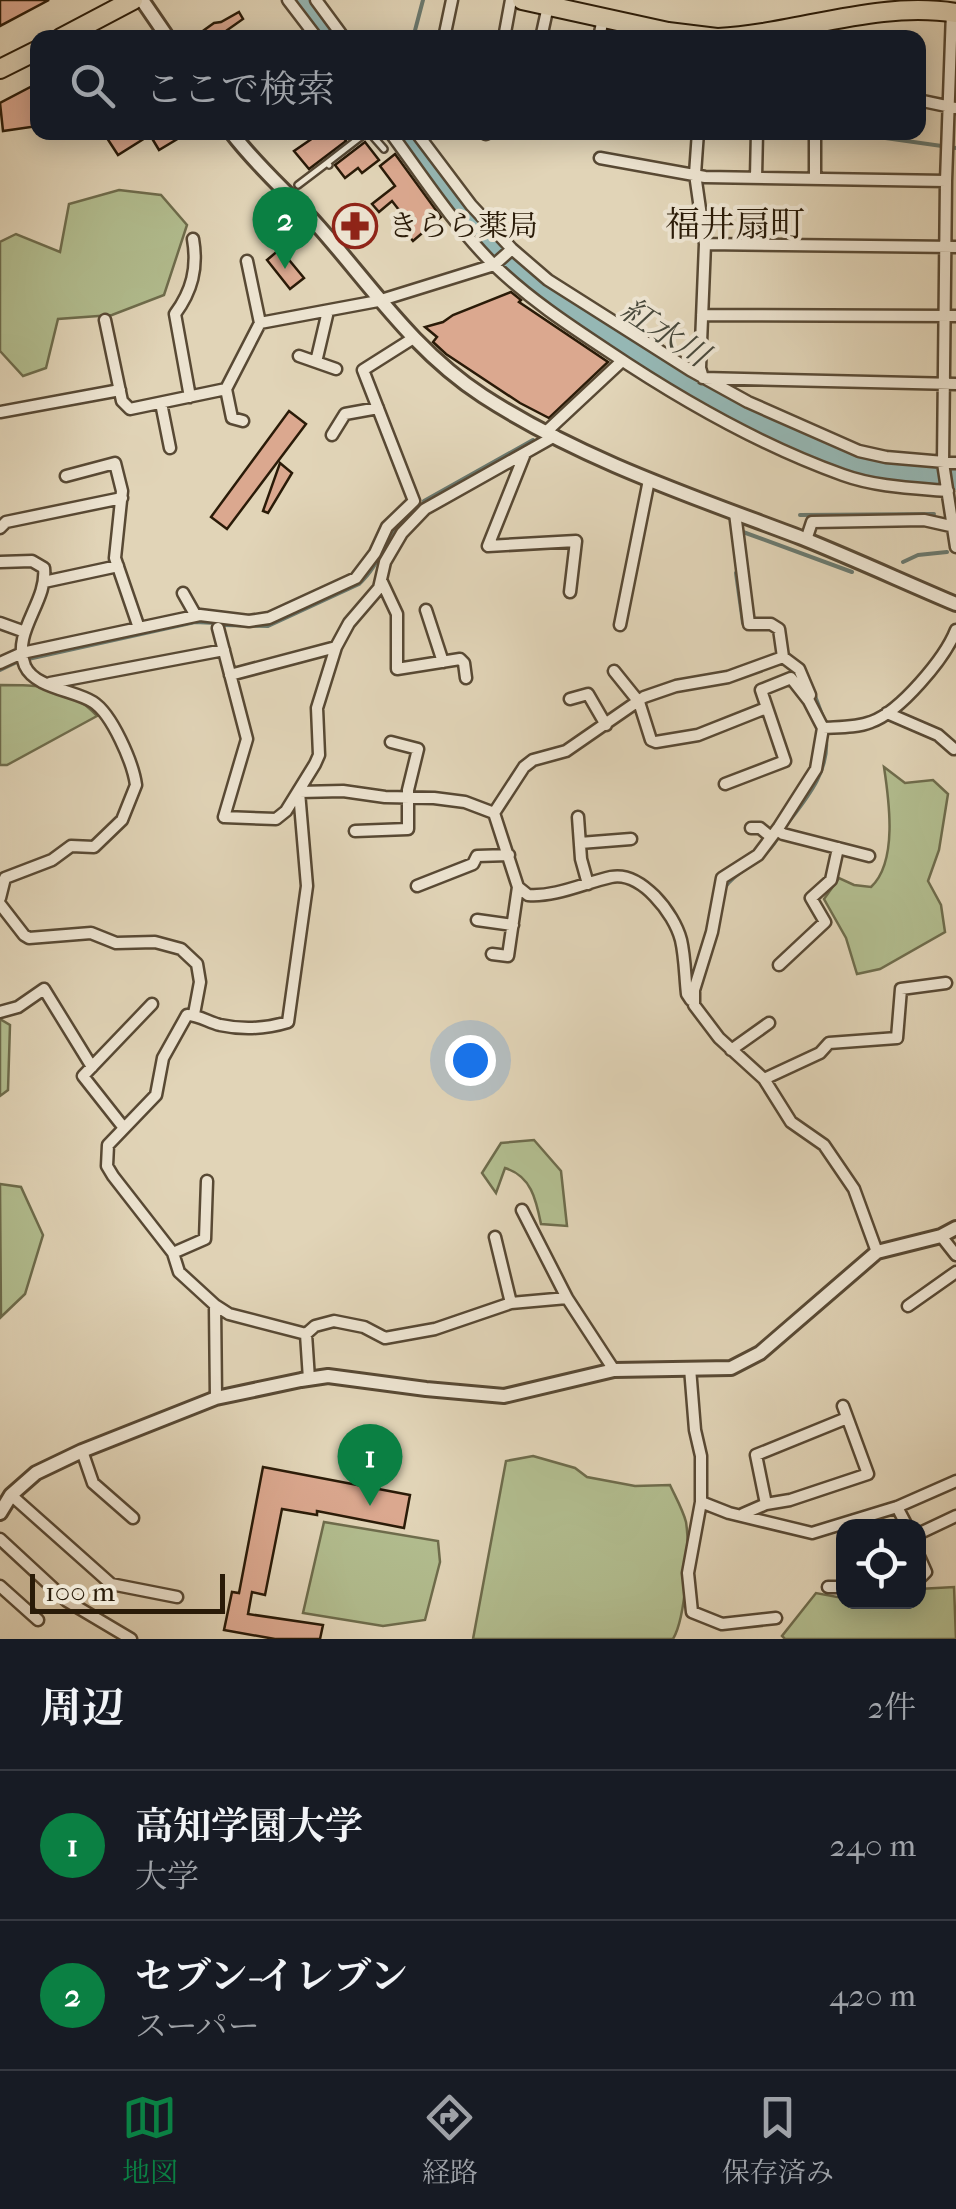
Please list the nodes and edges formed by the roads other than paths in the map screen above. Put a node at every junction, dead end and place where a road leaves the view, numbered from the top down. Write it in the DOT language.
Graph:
graph roads {
  1 [pos="133,0"];
  2 [pos="142,0"];
  3 [pos="288,0"];
  4 [pos="316,0"];
  5 [pos="452,0"];
  6 [pos="511,0"];
  7 [pos="522,0"];
  8 [pos="548,6"];
  9 [pos="954,12"];
  10 [pos="603,18"];
  11 [pos="76,30"];
  12 [pos="163,30"];
  13 [pos="311,30"];
  14 [pos="338,30"];
  15 [pos="446,30"];
  16 [pos="505,30"];
  17 [pos="543,30"];
  18 [pos="601,30"];
  19 [pos="645,30"];
  20 [pos="793,30"];
  21 [pos="30,54"];
  22 [pos="0,70"];
  23 [pos="926,102"];
  24 [pos="952,107"];
  25 [pos="237,140"];
  26 [pos="358,140"];
  27 [pos="376,140"];
  28 [pos="396,140"];
  29 [pos="422,140"];
  30 [pos="697,140"];
  31 [pos="757,140"];
  32 [pos="815,140"];
  33 [pos="384,149"];
  34 [pos="949,154"];
  35 [pos="600,158"];
  36 [pos="695,174"];
  37 [pos="756,177"];
  38 [pos="815,178"];
  39 [pos="946,180"];
  40 [pos="298,185"];
  41 [pos="193,240"];
  42 [pos="705,244"];
  43 [pos="951,246"];
  44 [pos="510,250"];
  45 [pos="247,261"];
  46 [pos="495,264"];
  47 [pos="378,301"];
  48 [pos="328,311"];
  49 [pos="702,314"];
  50 [pos="951,316"];
  51 [pos="105,320"];
  52 [pos="260,323"];
  53 [pos="412,339"];
  54 [pos="299,356"];
  55 [pos="622,361"];
  56 [pos="316,362"];
  57 [pos="336,370"];
  58 [pos="704,378"];
  59 [pos="950,383"];
  60 [pos="226,389"];
  61 [pos="120,390"];
  62 [pos="190,397"];
  63 [pos="161,403"];
  64 [pos="378,408"];
  65 [pos="0,412"];
  66 [pos="243,421"];
  67 [pos="551,433"];
  68 [pos="332,435"];
  69 [pos="170,448"];
  70 [pos="524,455"];
  71 [pos="948,464"];
  72 [pos="66,476"];
  73 [pos="649,480"];
  74 [pos="948,490"];
  75 [pos="122,498"];
  76 [pos="735,513"];
  77 [pos="954,527"];
  78 [pos="0,528"];
  79 [pos="806,540"];
  80 [pos="956,547"];
  81 [pos="0,562"];
  82 [pos="118,566"];
  83 [pos="44,582"];
  84 [pos="382,582"];
  85 [pos="570,592"];
  86 [pos="183,593"];
  87 [pos="956,604"];
  88 [pos="426,610"];
  89 [pos="196,616"];
  90 [pos="0,623"];
  91 [pos="620,625"];
  92 [pos="140,628"];
  93 [pos="218,628"];
  94 [pos="956,630"];
  95 [pos="25,632"];
  96 [pos="336,647"];
  97 [pos="224,650"];
  98 [pos="22,652"];
  99 [pos="783,656"];
  100 [pos="442,662"];
  101 [pos="0,663"];
  102 [pos="614,671"];
  103 [pos="230,675"];
  104 [pos="466,678"];
  105 [pos="50,684"];
  106 [pos="570,700"];
  107 [pos="809,701"];
  108 [pos="639,702"];
  109 [pos="766,708"];
  110 [pos="888,713"];
  111 [pos="606,726"];
  112 [pos="823,728"];
  113 [pos="391,742"];
  114 [pos="954,749"];
  115 [pos="725,784"];
  116 [pos="299,792"];
  117 [pos="408,798"];
  118 [pos="494,814"];
  119 [pos="578,818"];
  120 [pos="751,828"];
  121 [pos="355,831"];
  122 [pos="774,834"];
  123 [pos="630,840"];
  124 [pos="580,843"];
  125 [pos="838,848"];
  126 [pos="509,855"];
  127 [pos="869,856"];
  128 [pos="447,874"];
  129 [pos="588,884"];
  130 [pos="417,886"];
  131 [pos="518,887"];
  132 [pos="449,889"];
  133 [pos="0,901"];
  134 [pos="477,920"];
  135 [pos="513,925"];
  136 [pos="492,954"];
  137 [pos="780,965"];
  138 [pos="946,983"];
  139 [pos="152,1004"];
  140 [pos="694,1006"];
  141 [pos="0,1012"];
  142 [pos="194,1014"];
  143 [pos="769,1023"];
  144 [pos="731,1050"];
  145 [pos="92,1067"];
  146 [pos="764,1079"];
  147 [pos="124,1128"];
  148 [pos="206,1182"];
  149 [pos="522,1210"];
  150 [pos="956,1228"];
  151 [pos="941,1236"];
  152 [pos="496,1237"];
  153 [pos="877,1252"];
  154 [pos="173,1253"];
  155 [pos="956,1255"];
  156 [pos="956,1272"];
  157 [pos="567,1298"];
  158 [pos="511,1303"];
  159 [pos="215,1306"];
  160 [pos="908,1306"];
  161 [pos="306,1334"];
  162 [pos="690,1368"];
  163 [pos="614,1370"];
  164 [pos="309,1379"];
  165 [pos="216,1398"];
  166 [pos="82,1451"];
  167 [pos="956,1481"];
  168 [pos="11,1495"];
  169 [pos="701,1502"];
  170 [pos="766,1504"];
  171 [pos="898,1507"];
  172 [pos="0,1513"];
  173 [pos="742,1514"];
  174 [pos="956,1516"];
  175 [pos="133,1518"];
  176 [pos="904,1519"];
  177 [pos="926,1530"];
  178 [pos="0,1539"];
  179 [pos="0,1586"];
  180 [pos="828,1587"];
  181 [pos="836,1587"];
  182 [pos="177,1598"];
  183 [pos="776,1618"];
  184 [pos="38,1620"];
  185 [pos="131,1638"];
  1 -- 11 [label="main road"];
  2 -- 12 [label="street"];
  3 -- 13 [label="street"];
  4 -- 14 [label="street"];
  5 -- 15 [label="street"];
  6 -- 16 [label="street"];
  7 -- 8 [label="main road"];
  8 -- 10 [label="main road"];
  8 -- 17 [label="street"];
  9 -- 20 [label="main road"];
  9 -- 24 [label="street"];
  10 -- 18 [label="street"];
  10 -- 19 [label="main road"];
  21 -- 22 [label="main road"];
  23 -- 24 [label="street"];
  24 -- 34 [label="street"];
  25 -- 47 [label="street"];
  26 -- 40 [label="lane"];
  27 -- 33 [label="lane"];
  28 -- 46 [label="street"];
  29 -- 44 [label="street"];
  30 -- 36 [label="street"];
  31 -- 37 [label="street"];
  32 -- 38 [label="street"];
  34 -- 39 [label="street"];
  35 -- 36 [label="street"];
  36 -- 37 [label="street"];
  36 -- 42 [label="street"];
  37 -- 38 [label="street"];
  38 -- 39 [label="street"];
  39 -- 43 [label="street"];
  41 -- 62 [label="street"];
  42 -- 43 [label="street"];
  42 -- 49 [label="street"];
  43 -- 50 [label="street"];
  44 -- 46 [label="street"];
  44 -- 58 [label="street"];
  45 -- 52 [label="street"];
  46 -- 47 [label="street"];
  46 -- 55 [label="street"];
  47 -- 48 [label="street"];
  47 -- 53 [label="street"];
  48 -- 52 [label="street"];
  48 -- 56 [label="street"];
  49 -- 50 [label="street"];
  49 -- 58 [label="street"];
  50 -- 59 [label="street"];
  51 -- 61 [label="street"];
  52 -- 60 [label="street"];
  53 -- 64 [label="street"];
  53 -- 67 [label="street"];
  54 -- 56 [label="street"];
  55 -- 67 [label="street"];
  55 -- 74 [label="street"];
  56 -- 57 [label="street"];
  58 -- 59 [label="street"];
  58 -- 71 [label="street"];
  59 -- 71 [label="street"];
  60 -- 62 [label="street"];
  60 -- 66 [label="street"];
  61 -- 63 [label="street"];
  61 -- 65 [label="street"];
  62 -- 63 [label="street"];
  63 -- 69 [label="street"];
  64 -- 68 [label="street"];
  64 -- 89 [label="street"];
  67 -- 70 [label="street"];
  67 -- 73 [label="street"];
  70 -- 84 [label="street"];
  70 -- 85 [label="street"];
  71 -- 74 [label="street"];
  72 -- 75 [label="street"];
  73 -- 76 [label="street"];
  73 -- 91 [label="street"];
  74 -- 77 [label="street"];
  75 -- 78 [label="street"];
  75 -- 82 [label="street"];
  76 -- 79 [label="street"];
  76 -- 99 [label="street"];
  77 -- 79 [label="street"];
  77 -- 80 [label="street"];
  79 -- 87 [label="street"];
  81 -- 83 [label="street"];
  82 -- 83 [label="street"];
  82 -- 92 [label="street"];
  83 -- 95 [label="street"];
  84 -- 96 [label="street"];
  84 -- 100 [label="street"];
  86 -- 89 [label="street"];
  88 -- 100 [label="street"];
  89 -- 92 [label="street"];
  90 -- 95 [label="street"];
  92 -- 98 [label="street"];
  93 -- 97 [label="street"];
  94 -- 110 [label="street"];
  95 -- 98 [label="street"];
  96 -- 103 [label="street"];
  96 -- 116 [label="street"];
  97 -- 103 [label="street"];
  97 -- 105 [label="street"];
  98 -- 101 [label="street"];
  98 -- 105 [label="street"];
  99 -- 107 [label="street"];
  99 -- 108 [label="street"];
  100 -- 104 [label="street"];
  102 -- 108 [label="street"];
  103 -- 116 [label="street"];
  105 -- 133 [label="street"];
  106 -- 111 [label="street"];
  107 -- 109 [label="street"];
  107 -- 112 [label="street"];
  108 -- 109 [label="street"];
  108 -- 111 [label="street"];
  109 -- 115 [label="street"];
  110 -- 112 [label="street"];
  110 -- 114 [label="street"];
  111 -- 118 [label="street"];
  112 -- 122 [label="street"];
  113 -- 117 [label="street"];
  116 -- 117 [label="street"];
  116 -- 142 [label="street"];
  117 -- 118 [label="street"];
  117 -- 121 [label="street"];
  118 -- 126 [label="street"];
  119 -- 124 [label="street"];
  120 -- 122 [label="street"];
  122 -- 125 [label="street"];
  122 -- 140 [label="street"];
  123 -- 124 [label="street"];
  124 -- 129 [label="street"];
  125 -- 127 [label="street"];
  125 -- 137 [label="street"];
  126 -- 128 [label="street"];
  126 -- 131 [label="street"];
  128 -- 130 [label="street"];
  128 -- 132 [label="street"];
  129 -- 131 [label="street"];
  129 -- 140 [label="street"];
  131 -- 135 [label="street"];
  133 -- 142 [label="street"];
  134 -- 135 [label="street"];
  135 -- 136 [label="street"];
  138 -- 146 [label="street"];
  139 -- 145 [label="street"];
  140 -- 144 [label="street"];
  141 -- 145 [label="street"];
  142 -- 147 [label="street"];
  143 -- 144 [label="street"];
  144 -- 146 [label="street"];
  145 -- 147 [label="street"];
  146 -- 153 [label="street"];
  147 -- 154 [label="street"];
  148 -- 154 [label="street"];
  149 -- 157 [label="street"];
  150 -- 151 [label="street"];
  151 -- 153 [label="street"];
  151 -- 155 [label="street"];
  152 -- 158 [label="street"];
  153 -- 162 [label="street"];
  154 -- 159 [label="street"];
  156 -- 160 [label="street"];
  157 -- 158 [label="street"];
  157 -- 163 [label="street"];
  158 -- 161 [label="street"];
  159 -- 161 [label="street"];
  159 -- 165 [label="street"];
  161 -- 164 [label="street"];
  162 -- 163 [label="street"];
  162 -- 169 [label="street"];
  163 -- 164 [label="street"];
  164 -- 165 [label="street"];
  165 -- 166 [label="street"];
  166 -- 168 [label="street"];
  166 -- 175 [label="street"];
  167 -- 171 [label="street"];
  168 -- 172 [label="street"];
  168 -- 182 [label="street"];
  169 -- 173 [label="street"];
  169 -- 183 [label="street"];
  170 -- 170 [label="street"];
  170 -- 173 [label="street"];
  171 -- 173 [label="street"];
  171 -- 176 [label="street"];
  174 -- 177 [label="street"];
  178 -- 185 [label="street"];
  179 -- 184 [label="street"];
  180 -- 181 [label="street"];
}
